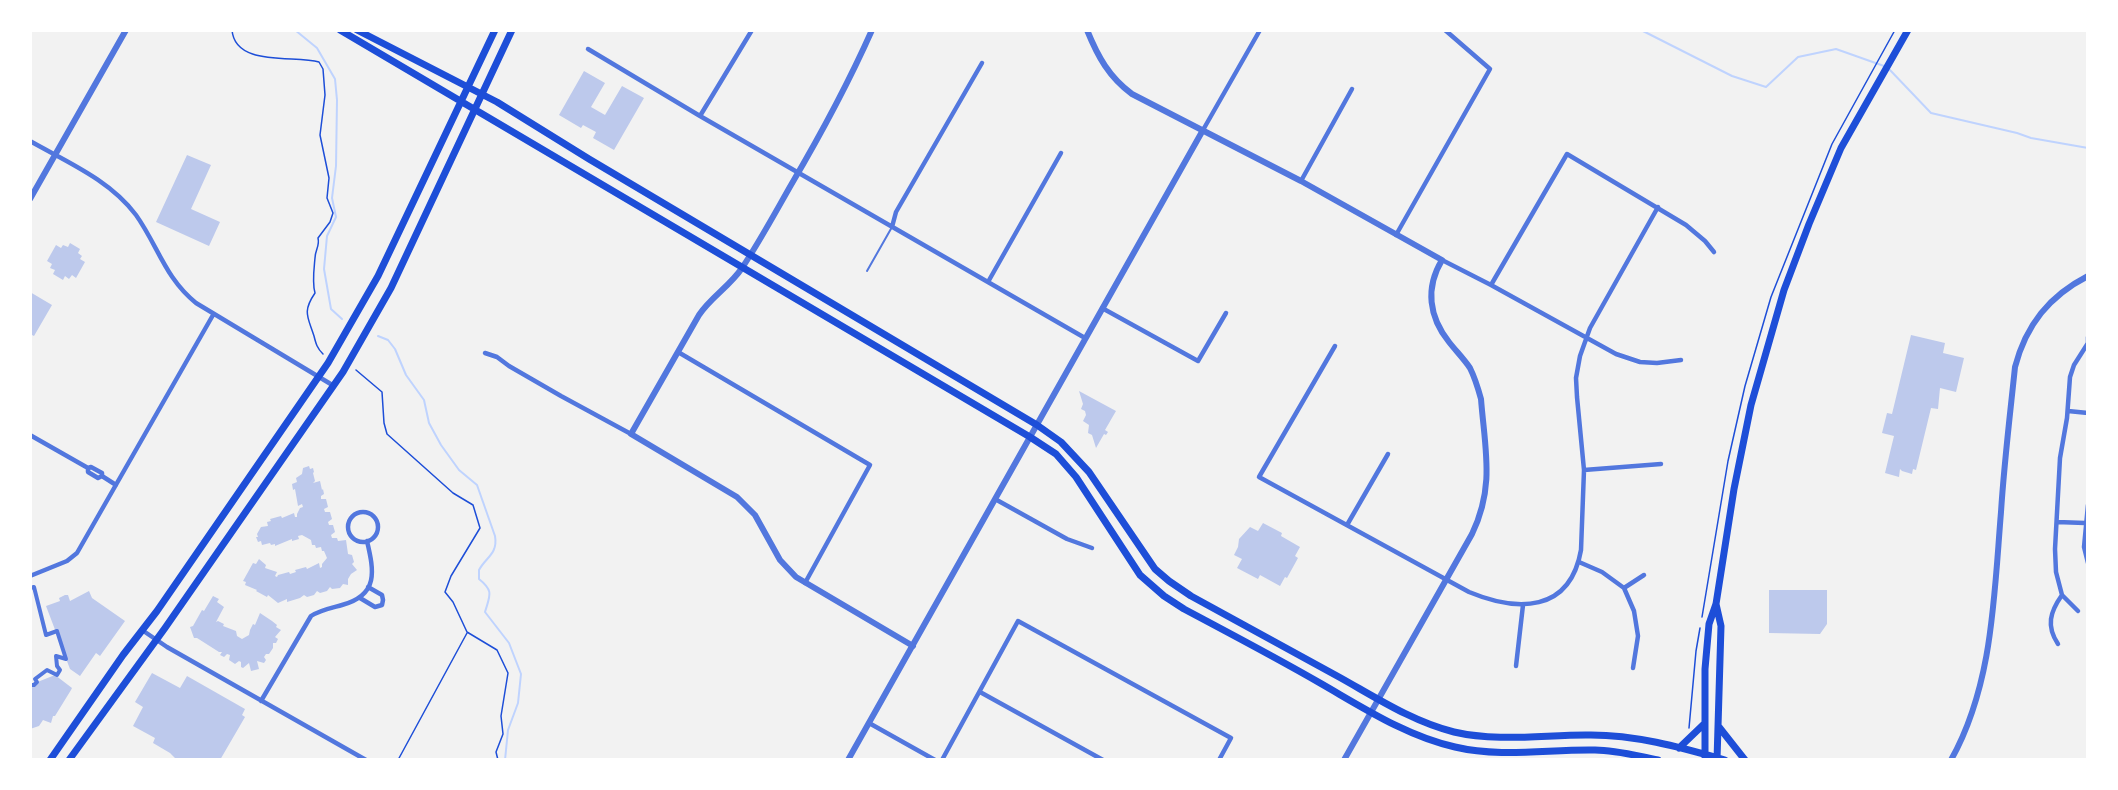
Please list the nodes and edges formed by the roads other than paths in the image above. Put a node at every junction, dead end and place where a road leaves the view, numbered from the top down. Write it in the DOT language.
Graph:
graph roads {
  1 [pos="126,30"];
  2 [pos="340,30"];
  3 [pos="357,30"];
  4 [pos="495,30"];
  5 [pos="512,30"];
  6 [pos="752,30"];
  7 [pos="872,30"];
  8 [pos="1087,30"];
  9 [pos="1260,30"];
  10 [pos="1445,30"];
  11 [pos="1908,30"];
  12 [pos="588,49"];
  13 [pos="982,63"];
  14 [pos="468,87"];
  15 [pos="1352,89"];
  16 [pos="482,93"];
  17 [pos="462,100"];
  18 [pos="475,108"];
  19 [pos="700,117"];
  20 [pos="1203,130"];
  21 [pos="30,141"];
  22 [pos="1060,153"];
  23 [pos="55,155"];
  24 [pos="798,173"];
  25 [pos="1301,181"];
  26 [pos="30,199"];
  27 [pos="1658,207"];
  28 [pos="892,227"];
  29 [pos="1396,235"];
  30 [pos="1714,252"];
  31 [pos="750,255"];
  32 [pos="1442,260"];
  33 [pos="742,268"];
  34 [pos="867,271"];
  35 [pos="2088,276"];
  36 [pos="988,282"];
  37 [pos="1491,285"];
  38 [pos="1102,308"];
  39 [pos="1227,313"];
  40 [pos="213,315"];
  41 [pos="2088,337"];
  42 [pos="1085,338"];
  43 [pos="1586,338"];
  44 [pos="1335,346"];
  45 [pos="678,351"];
  46 [pos="485,352"];
  47 [pos="1681,360"];
  48 [pos="320,377"];
  49 [pos="334,386"];
  50 [pos="2068,411"];
  51 [pos="2088,413"];
  52 [pos="1037,425"];
  53 [pos="631,434"];
  54 [pos="30,435"];
  55 [pos="1030,437"];
  56 [pos="1388,454"];
  57 [pos="1661,464"];
  58 [pos="1584,470"];
  59 [pos="116,485"];
  60 [pos="995,499"];
  61 [pos="2088,505"];
  62 [pos="2057,522"];
  63 [pos="2085,524"];
  64 [pos="1347,525"];
  65 [pos="367,541"];
  66 [pos="1092,548"];
  67 [pos="1579,562"];
  68 [pos="2088,563"];
  69 [pos="1644,575"];
  70 [pos="30,576"];
  71 [pos="1446,580"];
  72 [pos="805,583"];
  73 [pos="368,587"];
  74 [pos="30,588"];
  75 [pos="1624,588"];
  76 [pos="2062,595"];
  77 [pos="360,598"];
  78 [pos="1716,604"];
  79 [pos="1523,605"];
  80 [pos="2078,611"];
  81 [pos="142,630"];
  82 [pos="156,640"];
  83 [pos="912,645"];
  84 [pos="2058,645"];
  85 [pos="1516,666"];
  86 [pos="1633,668"];
  87 [pos="30,685"];
  88 [pos="980,692"];
  89 [pos="1378,699"];
  90 [pos="261,701"];
  91 [pos="1371,712"];
  92 [pos="869,723"];
  93 [pos="1704,724"];
  94 [pos="1719,726"];
  95 [pos="1679,748"];
  96 [pos="1705,758"];
  97 [pos="1720,759"];
  98 [pos="50,760"];
  99 [pos="69,760"];
  100 [pos="366,760"];
  101 [pos="849,760"];
  102 [pos="935,760"];
  103 [pos="942,760"];
  104 [pos="1103,760"];
  105 [pos="1219,760"];
  106 [pos="1344,760"];
  107 [pos="1658,760"];
  108 [pos="1745,760"];
  109 [pos="1951,760"];
  1 -- 23 [label="street"];
  2 -- 17 [label="main road"];
  3 -- 14 [label="main road"];
  4 -- 14 [label="main road"];
  5 -- 16 [label="main road"];
  6 -- 19 [label="street"];
  7 -- 24 [label="street"];
  8 -- 20 [label="street"];
  9 -- 20 [label="street"];
  10 -- 29 [label="street"];
  11 -- 78 [label="main road"];
  12 -- 19 [label="street"];
  13 -- 28 [label="street"];
  14 -- 16 [label="main road"];
  14 -- 17 [label="main road"];
  15 -- 25 [label="street"];
  16 -- 18 [label="main road"];
  16 -- 31 [label="main road"];
  17 -- 18 [label="main road"];
  17 -- 48 [label="main road"];
  18 -- 33 [label="main road"];
  18 -- 49 [label="main road"];
  19 -- 24 [label="street"];
  20 -- 25 [label="street"];
  20 -- 38 [label="street"];
  21 -- 23 [label="street"];
  22 -- 36 [label="street"];
  23 -- 26 [label="street"];
  23 -- 40 [label="street"];
  24 -- 28 [label="street"];
  24 -- 31 [label="street"];
  25 -- 29 [label="street"];
  27 -- 30 [label="street"];
  27 -- 37 [label="street"];
  27 -- 43 [label="street"];
  28 -- 34 [label="lane"];
  28 -- 36 [label="street"];
  29 -- 32 [label="street"];
  31 -- 33 [label="street"];
  31 -- 52 [label="main road"];
  32 -- 37 [label="street"];
  32 -- 71 [label="street"];
  33 -- 45 [label="street"];
  33 -- 55 [label="main road"];
  35 -- 109 [label="street"];
  36 -- 42 [label="street"];
  37 -- 43 [label="street"];
  38 -- 39 [label="street"];
  38 -- 42 [label="street"];
  40 -- 48 [label="street"];
  40 -- 59 [label="street"];
  41 -- 50 [label="street"];
  42 -- 52 [label="street"];
  43 -- 47 [label="street"];
  43 -- 58 [label="street"];
  44 -- 64 [label="street"];
  45 -- 53 [label="street"];
  45 -- 72 [label="street"];
  46 -- 53 [label="street"];
  48 -- 49 [label="street"];
  48 -- 81 [label="main road"];
  49 -- 82 [label="main road"];
  50 -- 51 [label="street"];
  50 -- 62 [label="street"];
  52 -- 55 [label="street"];
  52 -- 89 [label="main road"];
  53 -- 72 [label="street"];
  54 -- 59 [label="street"];
  55 -- 60 [label="street"];
  55 -- 91 [label="main road"];
  56 -- 64 [label="street"];
  57 -- 58 [label="street"];
  58 -- 67 [label="street"];
  59 -- 70 [label="street"];
  60 -- 66 [label="street"];
  60 -- 83 [label="street"];
  61 -- 63 [label="street"];
  62 -- 63 [label="street"];
  62 -- 76 [label="street"];
  63 -- 68 [label="street"];
  64 -- 71 [label="street"];
  65 -- 65 [label="street"];
  65 -- 73 [label="street"];
  67 -- 75 [label="street"];
  67 -- 79 [label="street"];
  69 -- 75 [label="street"];
  71 -- 79 [label="street"];
  71 -- 89 [label="street"];
  72 -- 83 [label="street"];
  73 -- 77 [label="street"];
  73 -- 77 [label="street"];
  74 -- 87 [label="street"];
  75 -- 86 [label="street"];
  76 -- 80 [label="street"];
  76 -- 84 [label="street"];
  77 -- 90 [label="street"];
  78 -- 93 [label="main road"];
  78 -- 94 [label="main road"];
  79 -- 85 [label="street"];
  81 -- 82 [label="street"];
  81 -- 98 [label="main road"];
  82 -- 90 [label="street"];
  82 -- 99 [label="main road"];
  83 -- 92 [label="street"];
  88 -- 103 [label="street"];
  88 -- 104 [label="street"];
  88 -- 105 [label="street"];
  89 -- 91 [label="street"];
  89 -- 95 [label="main road"];
  90 -- 100 [label="street"];
  91 -- 106 [label="street"];
  91 -- 107 [label="main road"];
  92 -- 101 [label="street"];
  92 -- 102 [label="street"];
  93 -- 95 [label="main road"];
  93 -- 96 [label="main road"];
  94 -- 97 [label="main road"];
  94 -- 108 [label="main road"];
  95 -- 96 [label="main road"];
  96 -- 97 [label="main road"];
}
